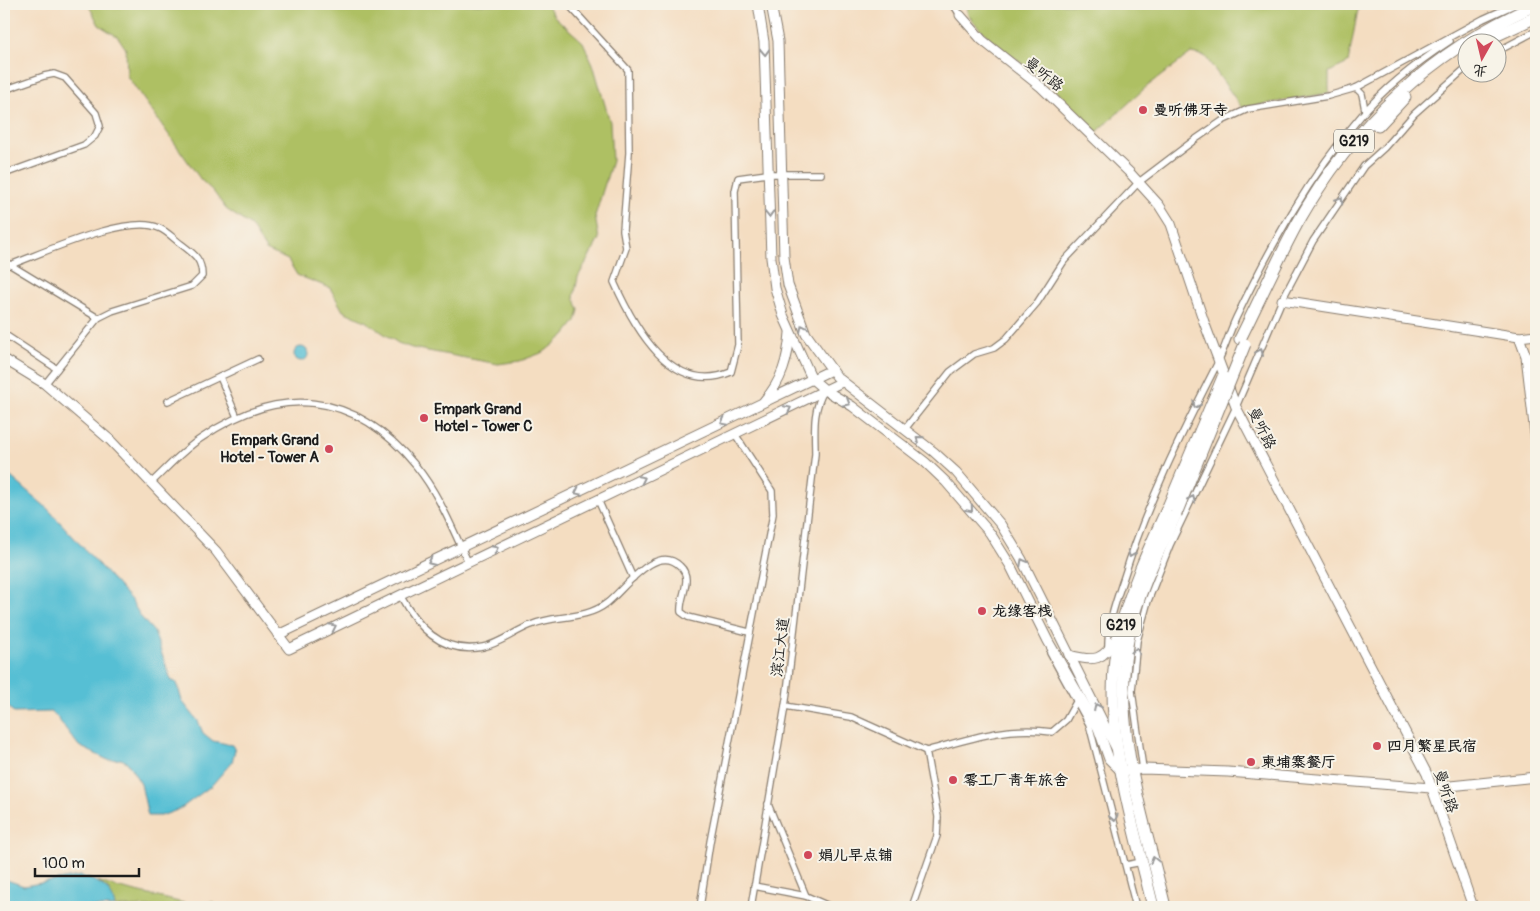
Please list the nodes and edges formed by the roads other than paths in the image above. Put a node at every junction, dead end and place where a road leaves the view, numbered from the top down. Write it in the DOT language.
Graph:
graph roads {
  1 [pos="568,4"];
  2 [pos="758,4"];
  3 [pos="771,4"];
  4 [pos="953,4"];
  5 [pos="962,4"];
  6 [pos="1516,4"];
  7 [pos="1536,5"];
  8 [pos="960,15"];
  9 [pos="1536,17"];
  10 [pos="1486,24"];
  11 [pos="1536,31"];
  12 [pos="1504,32"];
  13 [pos="1508,45"];
  14 [pos="1458,55"];
  15 [pos="1458,75"];
  16 [pos="1356,88"];
  17 [pos="4,90"];
  18 [pos="1366,110"];
  19 [pos="4,174"];
  20 [pos="768,174"];
  21 [pos="781,174"];
  22 [pos="821,174"];
  23 [pos="1139,182"];
  24 [pos="4,261"];
  25 [pos="10,265"];
  26 [pos="1282,300"];
  27 [pos="98,318"];
  28 [pos="790,333"];
  29 [pos="4,334"];
  30 [pos="1536,335"];
  31 [pos="1519,337"];
  32 [pos="1242,342"];
  33 [pos="4,359"];
  34 [pos="258,359"];
  35 [pos="1218,362"];
  36 [pos="57,369"];
  37 [pos="831,370"];
  38 [pos="220,377"];
  39 [pos="812,379"];
  40 [pos="842,382"];
  41 [pos="46,384"];
  42 [pos="825,390"];
  43 [pos="168,400"];
  44 [pos="760,405"];
  45 [pos="1236,407"];
  46 [pos="237,417"];
  47 [pos="905,428"];
  48 [pos="735,434"];
  49 [pos="1536,443"];
  50 [pos="152,482"];
  51 [pos="598,500"];
  52 [pos="1172,510"];
  53 [pos="461,548"];
  54 [pos="468,562"];
  55 [pos="633,578"];
  56 [pos="400,595"];
  57 [pos="1040,595"];
  58 [pos="1028,601"];
  59 [pos="749,632"];
  60 [pos="1119,632"];
  61 [pos="278,635"];
  62 [pos="1048,641"];
  63 [pos="1108,652"];
  64 [pos="1069,655"];
  65 [pos="1076,702"];
  66 [pos="785,706"];
  67 [pos="926,751"];
  68 [pos="1118,751"];
  69 [pos="1132,770"];
  70 [pos="1536,777"];
  71 [pos="1431,788"];
  72 [pos="768,804"];
  73 [pos="1142,862"];
  74 [pos="1126,865"];
  75 [pos="754,886"];
  76 [pos="806,896"];
  77 [pos="700,907"];
  78 [pos="750,907"];
  79 [pos="831,907"];
  80 [pos="912,907"];
  81 [pos="1136,907"];
  82 [pos="1153,907"];
  83 [pos="1165,907"];
  84 [pos="1473,907"];
  1 -- 20 [label="street"];
  2 -- 20 [label="street, one-way"];
  3 -- 21 [label="street"];
  4 -- 8 [label="street"];
  5 -- 8 [label="street"];
  6 -- 10 [label="street"];
  7 -- 10 [label="highway, G219"];
  8 -- 23 [label="street, 曼听路"];
  9 -- 12 [label="highway"];
  10 -- 16 [label="street"];
  10 -- 18 [label="street"];
  10 -- 32 [label="highway, G219"];
  11 -- 13 [label="street"];
  14 -- 32 [label="highway, G219"];
  26 -- 15 [label="street, one-way"];
  16 -- 18 [label="street"];
  16 -- 23 [label="street"];
  17 -- 19 [label="street"];
  18 -- 35 [label="street"];
  20 -- 21 [label="street"];
  20 -- 28 [label="street, one-way"];
  21 -- 22 [label="street"];
  37 -- 21 [label="street, one-way"];
  23 -- 35 [label="street, 曼听路"];
  23 -- 47 [label="street"];
  24 -- 25 [label="street"];
  25 -- 27 [label="street"];
  25 -- 27 [label="street"];
  26 -- 31 [label="street"];
  45 -- 26 [label="street, one-way"];
  27 -- 36 [label="street"];
  28 -- 39 [label="street"];
  28 -- 44 [label="street"];
  29 -- 36 [label="street"];
  30 -- 31 [label="street"];
  31 -- 49 [label="street"];
  32 -- 52 [label="highway, G219, bridge"];
  33 -- 41 [label="street"];
  34 -- 38 [label="street"];
  35 -- 45 [label="street, 曼听路"];
  35 -- 63 [label="street, one-way"];
  36 -- 41 [label="street"];
  37 -- 39 [label="street"];
  37 -- 40 [label="street"];
  38 -- 43 [label="street"];
  38 -- 46 [label="street"];
  39 -- 42 [label="street"];
  39 -- 44 [label="street"];
  40 -- 42 [label="street"];
  40 -- 47 [label="street"];
  41 -- 50 [label="street"];
  48 -- 42 [label="street, one-way"];
  42 -- 58 [label="street, one-way"];
  42 -- 66 [label="street, 滨江大道"];
  44 -- 53 [label="street, one-way"];
  69 -- 45 [label="street, one-way"];
  45 -- 71 [label="street, 曼听路"];
  46 -- 50 [label="street"];
  46 -- 53 [label="street"];
  57 -- 47 [label="street, one-way"];
  51 -- 48 [label="street, one-way"];
  48 -- 59 [label="street, 滨江大道"];
  50 -- 61 [label="street"];
  54 -- 51 [label="street, one-way"];
  51 -- 55 [label="street"];
  52 -- 60 [label="highway, G219"];
  52 -- 69 [label="highway, G219"];
  53 -- 54 [label="street"];
  53 -- 61 [label="street, one-way"];
  54 -- 56 [label="street"];
  55 -- 56 [label="street"];
  55 -- 59 [label="street"];
  61 -- 56 [label="street, one-way"];
  57 -- 58 [label="street"];
  57 -- 64 [label="street"];
  58 -- 62 [label="street"];
  59 -- 77 [label="street, 滨江大道"];
  60 -- 63 [label="street"];
  60 -- 68 [label="highway, G219"];
  62 -- 65 [label="street"];
  62 -- 69 [label="street"];
  63 -- 64 [label="street"];
  68 -- 64 [label="street, one-way"];
  65 -- 67 [label="street"];
  65 -- 74 [label="street, one-way"];
  66 -- 67 [label="street"];
  66 -- 72 [label="street, 滨江大道"];
  67 -- 80 [label="street"];
  68 -- 69 [label="highway"];
  69 -- 71 [label="street"];
  69 -- 73 [label="highway"];
  83 -- 69 [label="highway, one-way"];
  70 -- 71 [label="street"];
  71 -- 84 [label="street, 曼听路"];
  72 -- 75 [label="street, 滨江大道"];
  72 -- 76 [label="street"];
  73 -- 74 [label="street"];
  73 -- 82 [label="highway"];
  74 -- 81 [label="street"];
  75 -- 76 [label="street"];
  75 -- 78 [label="street, 滨江大道"];
  76 -- 79 [label="street"];
}
